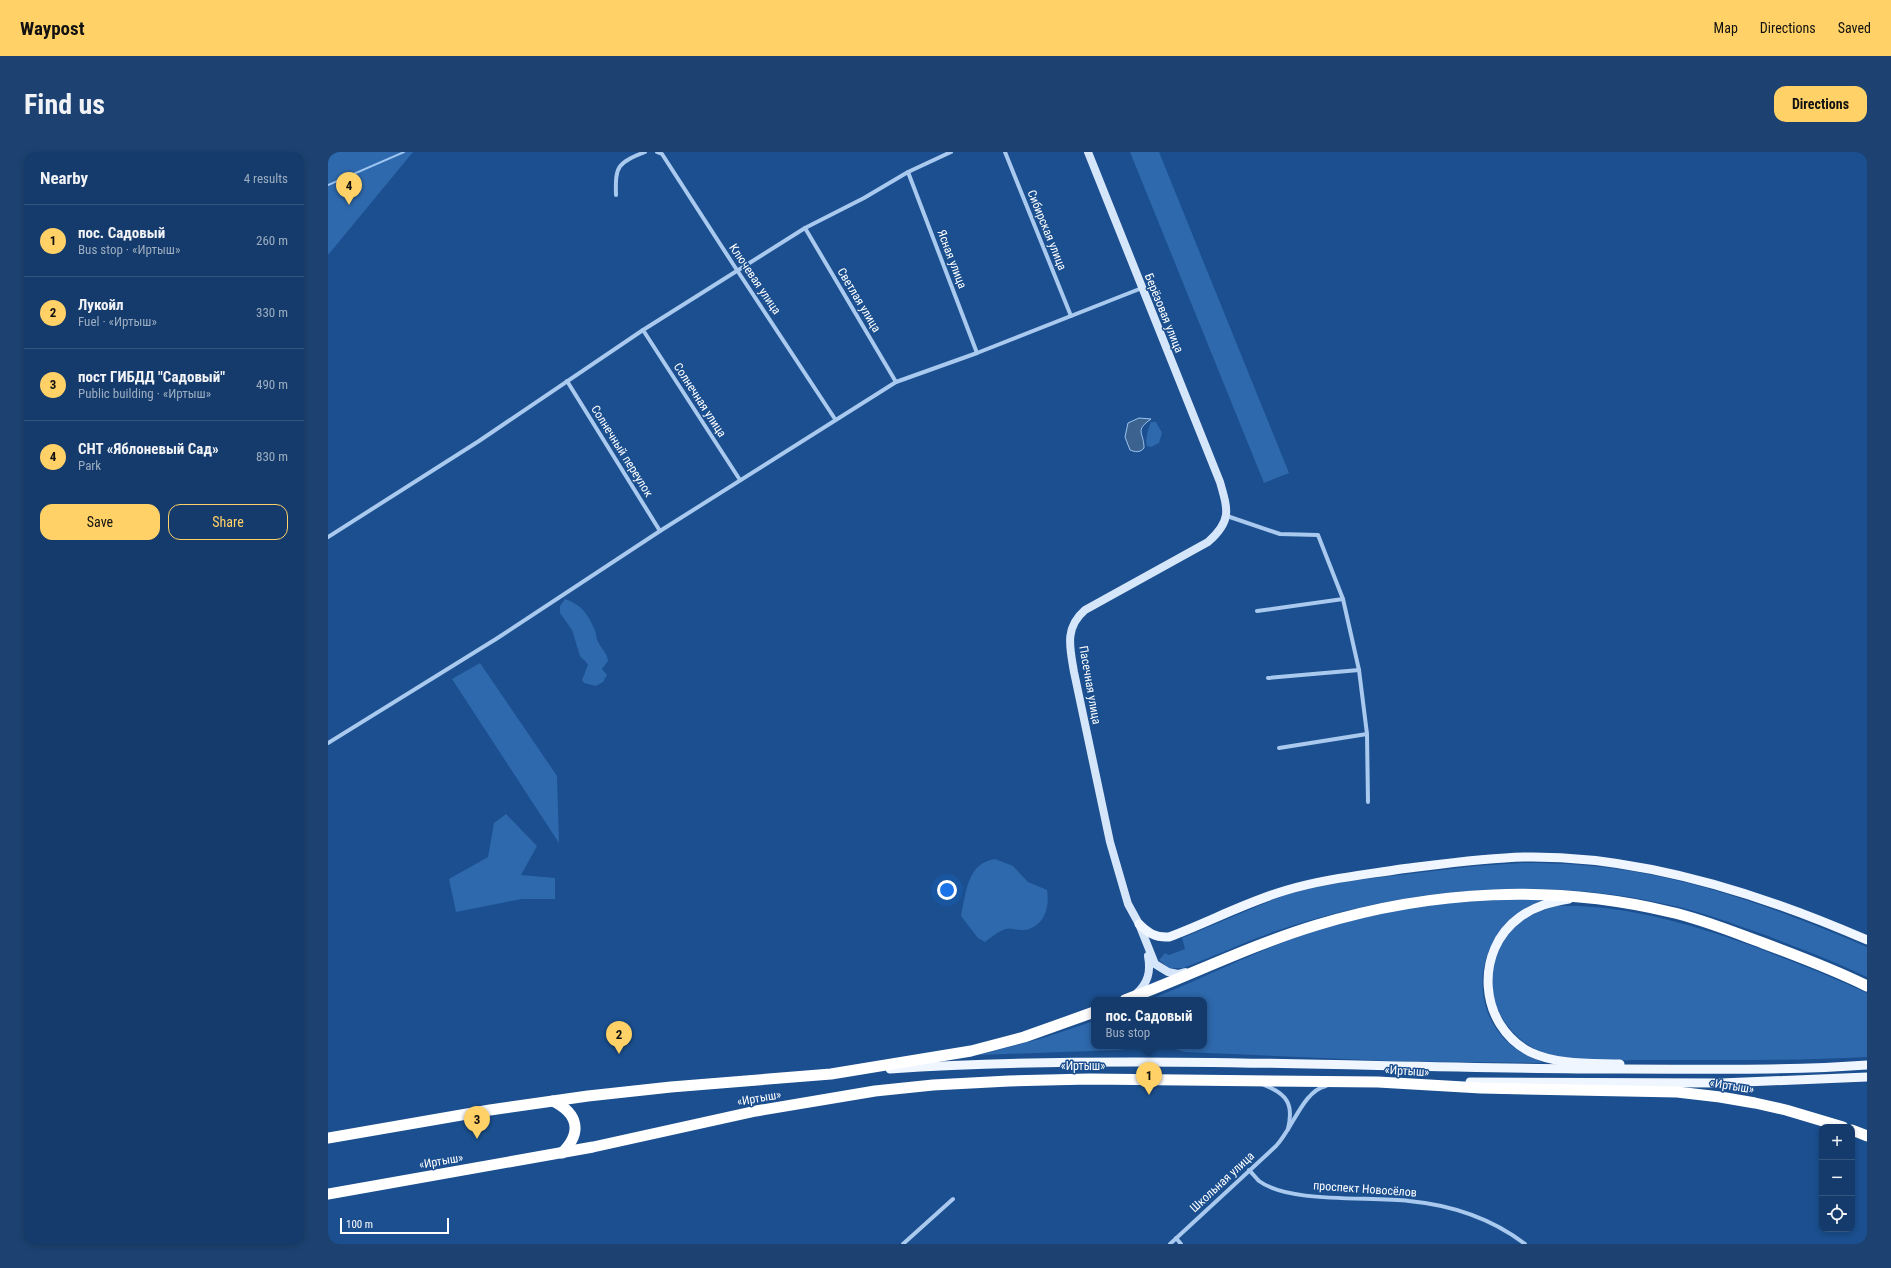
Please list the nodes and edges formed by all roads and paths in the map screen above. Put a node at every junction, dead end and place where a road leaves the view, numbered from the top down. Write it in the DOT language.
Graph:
graph roads {
  1 [pos="645,152"];
  2 [pos="657,152"];
  3 [pos="951,152"];
  4 [pos="1005,152"];
  5 [pos="1088,152"];
  6 [pos="908,172"];
  7 [pos="616,195"];
  8 [pos="805,228"];
  9 [pos="738,270"];
  10 [pos="1142,288"];
  11 [pos="1071,316"];
  12 [pos="643,330"];
  13 [pos="977,353"];
  14 [pos="567,381"];
  15 [pos="896,382"];
  16 [pos="836,419"];
  17 [pos="740,480"];
  18 [pos="1227,516"];
  19 [pos="660,531"];
  20 [pos="328,537"];
  21 [pos="1343,599"];
  22 [pos="1257,611"];
  23 [pos="1359,670"];
  24 [pos="1268,678"];
  25 [pos="1367,734"];
  26 [pos="328,743"];
  27 [pos="1279,748"];
  28 [pos="1368,802"];
  29 [pos="1586,897"];
  30 [pos="1138,924"];
  31 [pos="1867,940"];
  32 [pos="1267,941"];
  33 [pos="1146,945"];
  34 [pos="1867,986"];
  35 [pos="1130,997"];
  36 [pos="1132,997"];
  37 [pos="1091,1013"];
  38 [pos="1867,1065"];
  39 [pos="1799,1068"];
  40 [pos="831,1074"];
  41 [pos="1867,1077"];
  42 [pos="1255,1081"];
  43 [pos="1345,1082"];
  44 [pos="1378,1082"];
  45 [pos="553,1101"];
  46 [pos="1834,1124"];
  47 [pos="1855,1131"];
  48 [pos="1287,1134"];
  49 [pos="1867,1136"];
  50 [pos="328,1138"];
  51 [pos="562,1153"];
  52 [pos="1249,1170"];
  53 [pos="328,1194"];
  54 [pos="953,1199"];
  55 [pos="1176,1238"];
  56 [pos="903,1244"];
  57 [pos="1170,1244"];
  58 [pos="1181,1244"];
  59 [pos="1525,1244"];
  1 -- 7 [label="street"];
  2 -- 9 [label="street, Ключевая улица"];
  3 -- 6 [label="street"];
  4 -- 11 [label="street, Сибирская улица"];
  5 -- 10 [label="main road, Берёзовая улица"];
  6 -- 8 [label="street"];
  6 -- 13 [label="street, Ясная улица"];
  8 -- 9 [label="street"];
  8 -- 15 [label="street, Светлая улица"];
  9 -- 12 [label="street"];
  9 -- 16 [label="street, Ключевая улица"];
  10 -- 11 [label="street"];
  10 -- 18 [label="main road, Берёзовая улица"];
  11 -- 13 [label="street"];
  12 -- 14 [label="street"];
  12 -- 17 [label="street, Солнечная улица"];
  13 -- 15 [label="street"];
  14 -- 19 [label="street, Солнечный переулок"];
  14 -- 20 [label="street"];
  15 -- 16 [label="street"];
  16 -- 17 [label="street"];
  17 -- 19 [label="street"];
  18 -- 21 [label="street"];
  18 -- 30 [label="main road, Пасечная улица"];
  19 -- 26 [label="street"];
  21 -- 22 [label="street"];
  21 -- 23 [label="street"];
  23 -- 24 [label="street"];
  23 -- 25 [label="street"];
  25 -- 27 [label="street"];
  25 -- 28 [label="street"];
  29 -- 32 [label="highway"];
  29 -- 34 [label="highway"];
  29 -- 39 [label="main road"];
  30 -- 31 [label="main road"];
  30 -- 33 [label="main road, Пасечная улица"];
  32 -- 33 [label="main road"];
  32 -- 36 [label="highway"];
  33 -- 35 [label="main road"];
  37 -- 40 [label="highway, «Иртыш»"];
  38 -- 39 [label="main road"];
  39 -- 40 [label="main road"];
  40 -- 45 [label="highway, «Иртыш»"];
  41 -- 44 [label="main road"];
  42 -- 43 [label="highway, «Иртыш»"];
  42 -- 48 [label="street"];
  42 -- 51 [label="highway, «Иртыш»"];
  43 -- 44 [label="highway, «Иртыш»"];
  43 -- 48 [label="street, Школьная улица"];
  44 -- 46 [label="highway, «Иртыш»"];
  45 -- 50 [label="highway, «Иртыш»"];
  45 -- 51 [label="highway"];
  47 -- 49 [label="highway"];
  48 -- 52 [label="street, Школьная улица"];
  51 -- 53 [label="highway, «Иртыш»"];
  52 -- 55 [label="street, Школьная улица"];
  52 -- 59 [label="street, проспект Новосёлов"];
  54 -- 56 [label="street"];
  55 -- 57 [label="street, Школьная улица"];
  55 -- 58 [label="street"];
}
